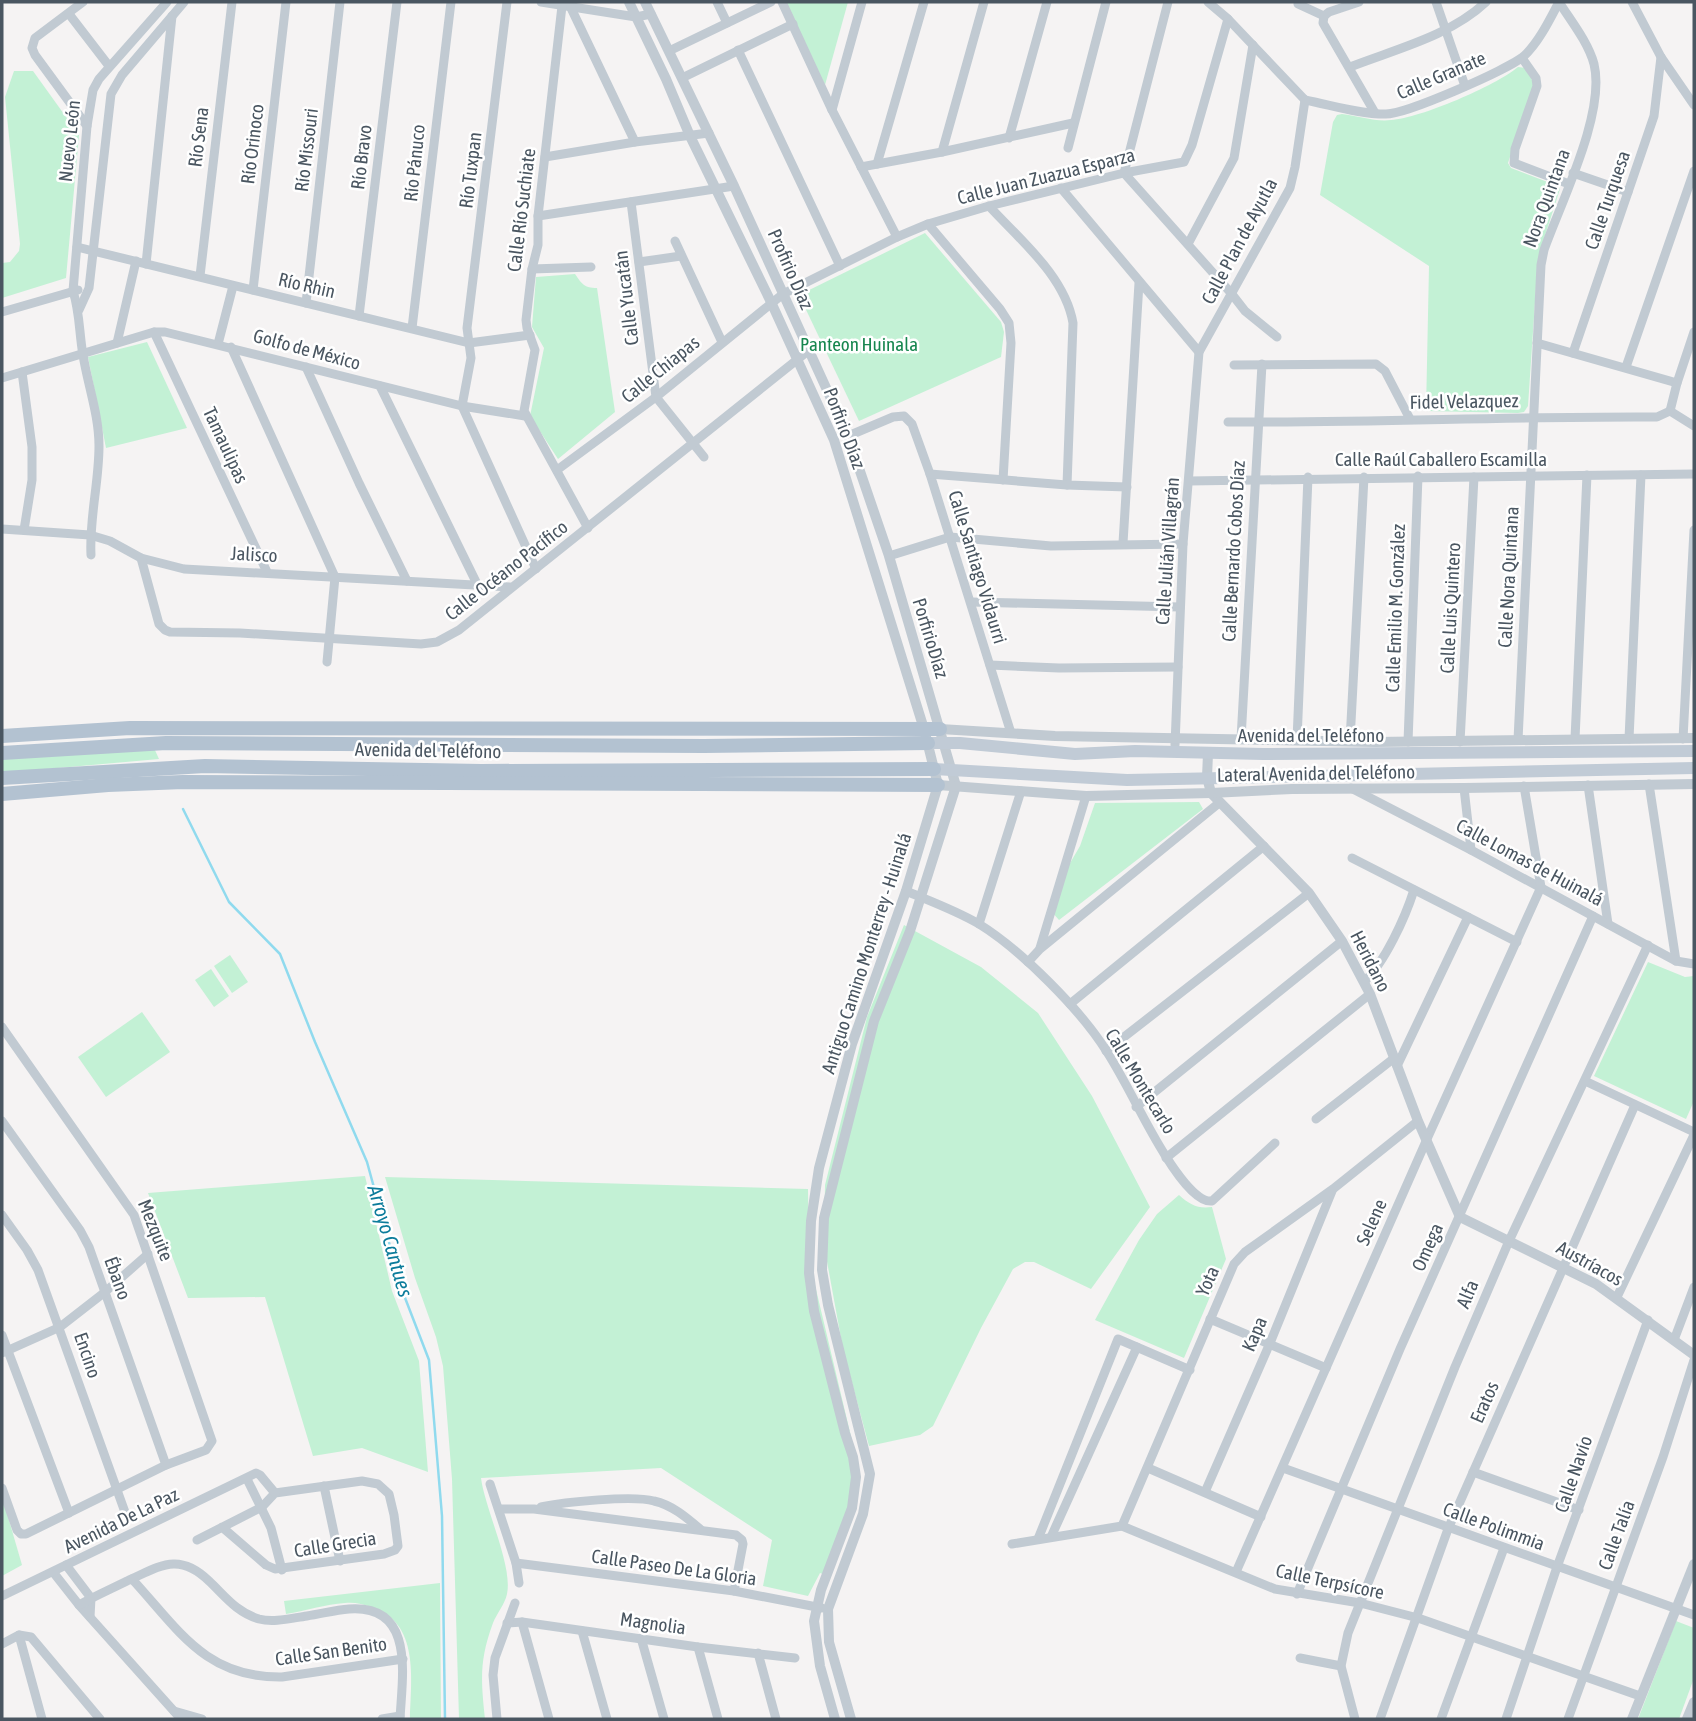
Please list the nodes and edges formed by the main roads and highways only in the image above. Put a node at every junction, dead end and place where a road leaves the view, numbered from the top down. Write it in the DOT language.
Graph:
graph roads {
  1 [pos="191,728"];
  2 [pos="669,730"];
  3 [pos="165,735"];
  4 [pos="7,736"];
  5 [pos="926,736"];
  6 [pos="942,736"];
  7 [pos="278,742"];
  8 [pos="190,744"];
  9 [pos="669,746"];
  10 [pos="1694,751"];
  11 [pos="9,752"];
  12 [pos="167,766"];
  13 [pos="282,768"];
  14 [pos="934,769"];
  15 [pos="1690,769"];
  16 [pos="738,770"];
  17 [pos="2,778"];
  18 [pos="285,783"];
  19 [pos="737,785"];
  20 [pos="938,785"];
  21 [pos="2,794"];
  1 -- 2 [label="main road"];
  1 -- 3 [label="main road"];
  1 -- 8 [label="main road"];
  2 -- 5 [label="main road"];
  2 -- 9 [label="main road"];
  3 -- 4 [label="main road"];
  3 -- 8 [label="main road"];
  3 -- 11 [label="main road"];
  3 -- 12 [label="main road"];
  4 -- 11 [label="main road"];
  5 -- 6 [label="main road"];
  5 -- 9 [label="main road"];
  6 -- 10 [label="main road, Avenida del Teléfono"];
  7 -- 8 [label="main road"];
  7 -- 9 [label="main road"];
  7 -- 13 [label="main road"];
  12 -- 13 [label="main road, Avenida del Teléfono"];
  12 -- 17 [label="main road, Avenida del Teléfono"];
  13 -- 16 [label="main road, Avenida del Teléfono"];
  13 -- 18 [label="main road"];
  14 -- 15 [label="main road, Avenida del Teléfono"];
  14 -- 16 [label="main road, Avenida del Teléfono"];
  16 -- 19 [label="main road"];
  18 -- 19 [label="main road"];
  18 -- 21 [label="main road"];
  19 -- 20 [label="main road"];
}
